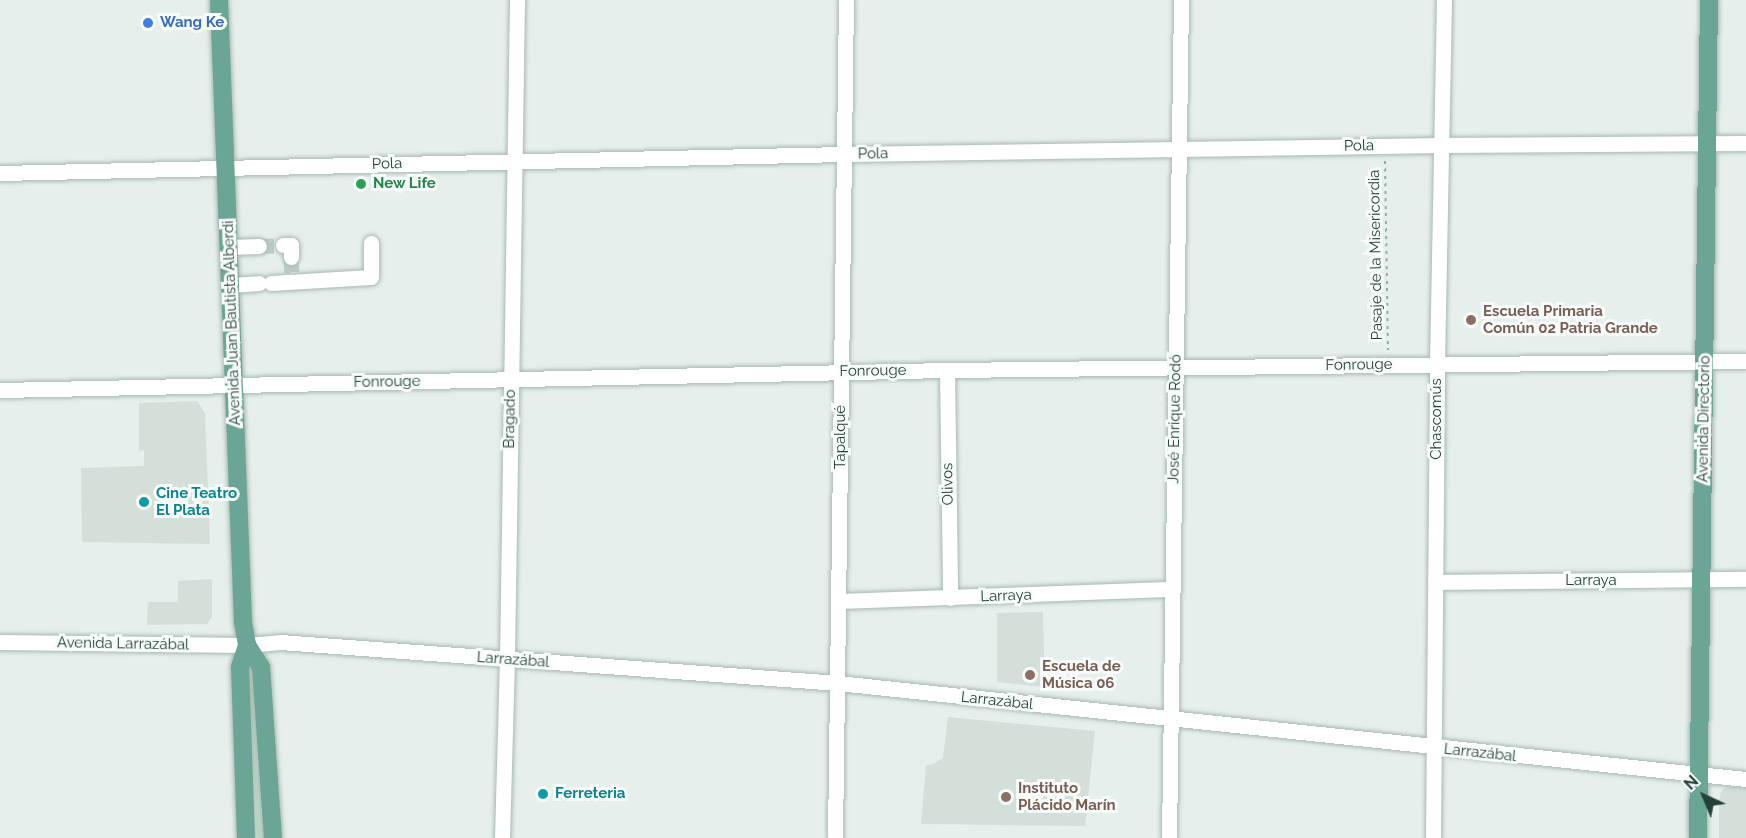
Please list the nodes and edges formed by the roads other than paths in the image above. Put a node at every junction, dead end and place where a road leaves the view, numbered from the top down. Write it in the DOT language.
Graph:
graph roads {
  1 [pos="219,0"];
  2 [pos="517,0"];
  3 [pos="846,0"];
  4 [pos="1181,0"];
  5 [pos="1444,0"];
  6 [pos="1709,0"];
  7 [pos="1707,143"];
  8 [pos="1746,144"];
  9 [pos="1443,145"];
  10 [pos="1178,149"];
  11 [pos="844,154"];
  12 [pos="513,160"];
  13 [pos="225,169"];
  14 [pos="0,173"];
  15 [pos="370,243"];
  16 [pos="230,246"];
  17 [pos="259,246"];
  18 [pos="231,285"];
  19 [pos="1705,361"];
  20 [pos="1746,361"];
  21 [pos="1437,364"];
  22 [pos="1176,367"];
  23 [pos="947,370"];
  24 [pos="842,372"];
  25 [pos="510,380"];
  26 [pos="234,384"];
  27 [pos="0,390"];
  28 [pos="1746,579"];
  29 [pos="1702,580"];
  30 [pos="1436,582"];
  31 [pos="1173,589"];
  32 [pos="950,598"];
  33 [pos="840,601"];
  34 [pos="0,642"];
  35 [pos="247,645"];
  36 [pos="507,659"];
  37 [pos="838,683"];
  38 [pos="1172,719"];
  39 [pos="1434,748"];
  40 [pos="1699,775"];
  41 [pos="1746,779"];
  42 [pos="246,838"];
  43 [pos="273,838"];
  44 [pos="502,838"];
  45 [pos="835,838"];
  46 [pos="1169,838"];
  47 [pos="1433,838"];
  48 [pos="1698,838"];
  1 -- 13 [label="main road, Avenida Juan Bautista Alberdi"];
  2 -- 12 [label="street, Bragado"];
  3 -- 11 [label="street, Tapalqué"];
  4 -- 10 [label="street, José Enrique Rodó"];
  5 -- 9 [label="street, Chascomús"];
  6 -- 7 [label="main road, Avenida Directorio"];
  7 -- 8 [label="street, Pola"];
  7 -- 9 [label="street, Pola"];
  7 -- 19 [label="main road, Avenida Directorio"];
  9 -- 10 [label="street, Pola"];
  9 -- 21 [label="street, Chascomús"];
  10 -- 11 [label="street, Pola"];
  10 -- 22 [label="street, José Enrique Rodó"];
  11 -- 12 [label="street, Pola"];
  11 -- 24 [label="street, Tapalqué"];
  12 -- 13 [label="street, Pola"];
  12 -- 25 [label="street, Bragado"];
  13 -- 14 [label="street, Pola"];
  13 -- 16 [label="main road, Avenida Juan Bautista Alberdi"];
  15 -- 18 [label="street"];
  16 -- 17 [label="street"];
  16 -- 18 [label="main road, Avenida Juan Bautista Alberdi"];
  18 -- 26 [label="main road, Avenida Juan Bautista Alberdi"];
  19 -- 20 [label="street, Fonrouge"];
  19 -- 21 [label="street, Fonrouge"];
  19 -- 29 [label="main road, Avenida Directorio"];
  21 -- 22 [label="street, Fonrouge"];
  21 -- 30 [label="street, Chascomús"];
  22 -- 23 [label="street, Fonrouge"];
  22 -- 31 [label="street, José Enrique Rodó"];
  23 -- 24 [label="street, Fonrouge"];
  23 -- 32 [label="street, Olivos"];
  24 -- 25 [label="street, Fonrouge"];
  24 -- 33 [label="street, Tapalqué"];
  25 -- 26 [label="street, Fonrouge"];
  25 -- 36 [label="street, Bragado"];
  26 -- 27 [label="street, Fonrouge"];
  26 -- 35 [label="main road, Avenida Juan Bautista Alberdi"];
  28 -- 29 [label="street, Larraya"];
  29 -- 30 [label="street, Larraya"];
  29 -- 40 [label="main road, Avenida Directorio"];
  30 -- 39 [label="street, Chascomús"];
  31 -- 32 [label="street, Larraya"];
  31 -- 38 [label="street, José Enrique Rodó"];
  32 -- 33 [label="street, Larraya"];
  33 -- 37 [label="street, Tapalqué"];
  34 -- 35 [label="street, Avenida Larrazábal"];
  35 -- 36 [label="street, Larrazábal"];
  35 -- 42 [label="main road, Avenida Juan Bautista Alberdi"];
  35 -- 43 [label="main road, Avenida Juan Bautista Alberdi"];
  36 -- 37 [label="street, Larrazábal"];
  36 -- 44 [label="street, Bragado"];
  37 -- 38 [label="street, Larrazábal"];
  37 -- 45 [label="street, Tapalqué"];
  38 -- 39 [label="street, Larrazábal"];
  38 -- 46 [label="street, José Enrique Rodó"];
  39 -- 40 [label="street, Larrazábal"];
  39 -- 47 [label="street, Chascomús"];
  40 -- 41 [label="street, Larrazábal"];
  40 -- 48 [label="main road, Avenida Directorio"];
}
